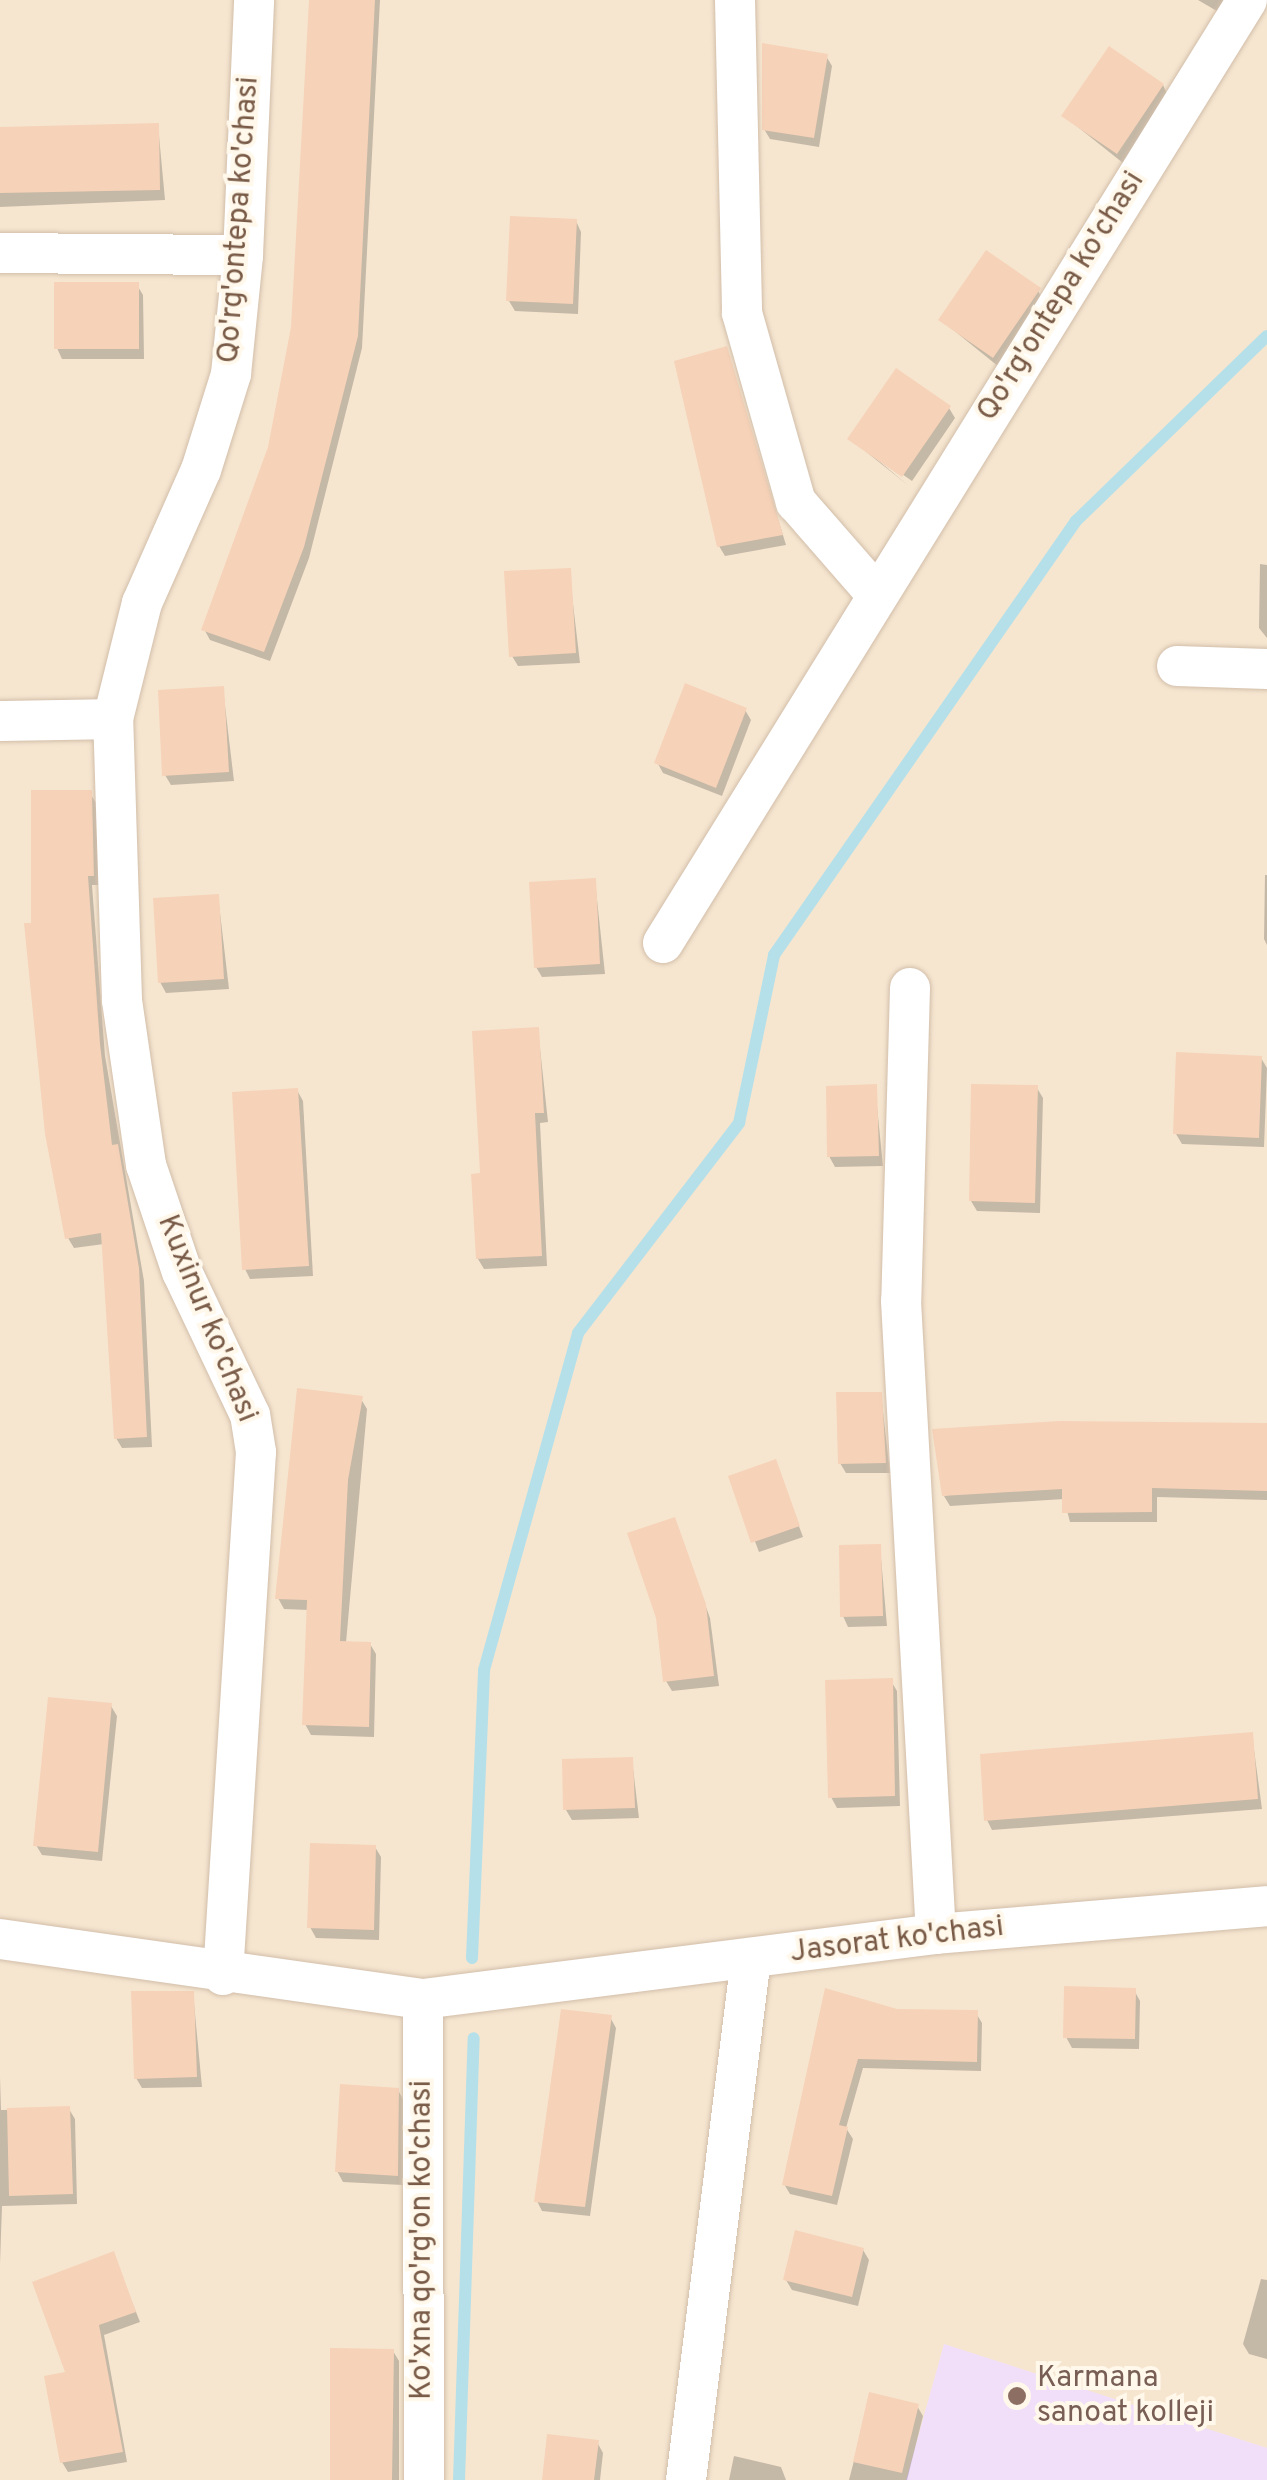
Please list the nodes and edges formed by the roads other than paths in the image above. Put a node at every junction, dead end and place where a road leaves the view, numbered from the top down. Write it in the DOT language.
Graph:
graph roads {
  1 [pos="254,0"];
  2 [pos="735,0"];
  3 [pos="1247,0"];
  4 [pos="0,254"];
  5 [pos="244,255"];
  6 [pos="877,595"];
  7 [pos="1176,666"];
  8 [pos="1267,669"];
  9 [pos="113,719"];
  10 [pos="0,720"];
  11 [pos="663,943"];
  12 [pos="910,988"];
  13 [pos="1267,1906"];
  14 [pos="936,1934"];
  15 [pos="0,1939"];
  16 [pos="751,1958"];
  17 [pos="223,1975"];
  18 [pos="423,1999"];
  19 [pos="424,2480"];
  20 [pos="686,2480"];
  1 -- 5 [label="street, Qo'rg'ontepa ko'chasi"];
  2 -- 6 [label="street"];
  3 -- 6 [label="street, Qo'rg'ontepa ko'chasi"];
  4 -- 5 [label="street"];
  5 -- 9 [label="street, Qo'rg'ontepa ko'chasi"];
  6 -- 11 [label="street, Qo'rg'ontepa ko'chasi"];
  7 -- 8 [label="street"];
  9 -- 10 [label="street"];
  9 -- 17 [label="street, Kuxinur ko'chasi"];
  12 -- 14 [label="street"];
  13 -- 14 [label="street, Jasorat ko'chasi"];
  14 -- 16 [label="street, Jasorat ko'chasi"];
  15 -- 17 [label="street, Jasorat ko'chasi"];
  16 -- 18 [label="street, Jasorat ko'chasi"];
  16 -- 20 [label="street"];
  17 -- 18 [label="street, Jasorat ko'chasi"];
  18 -- 19 [label="street, Ko'xna qo'rg'on ko'chasi"];
}
